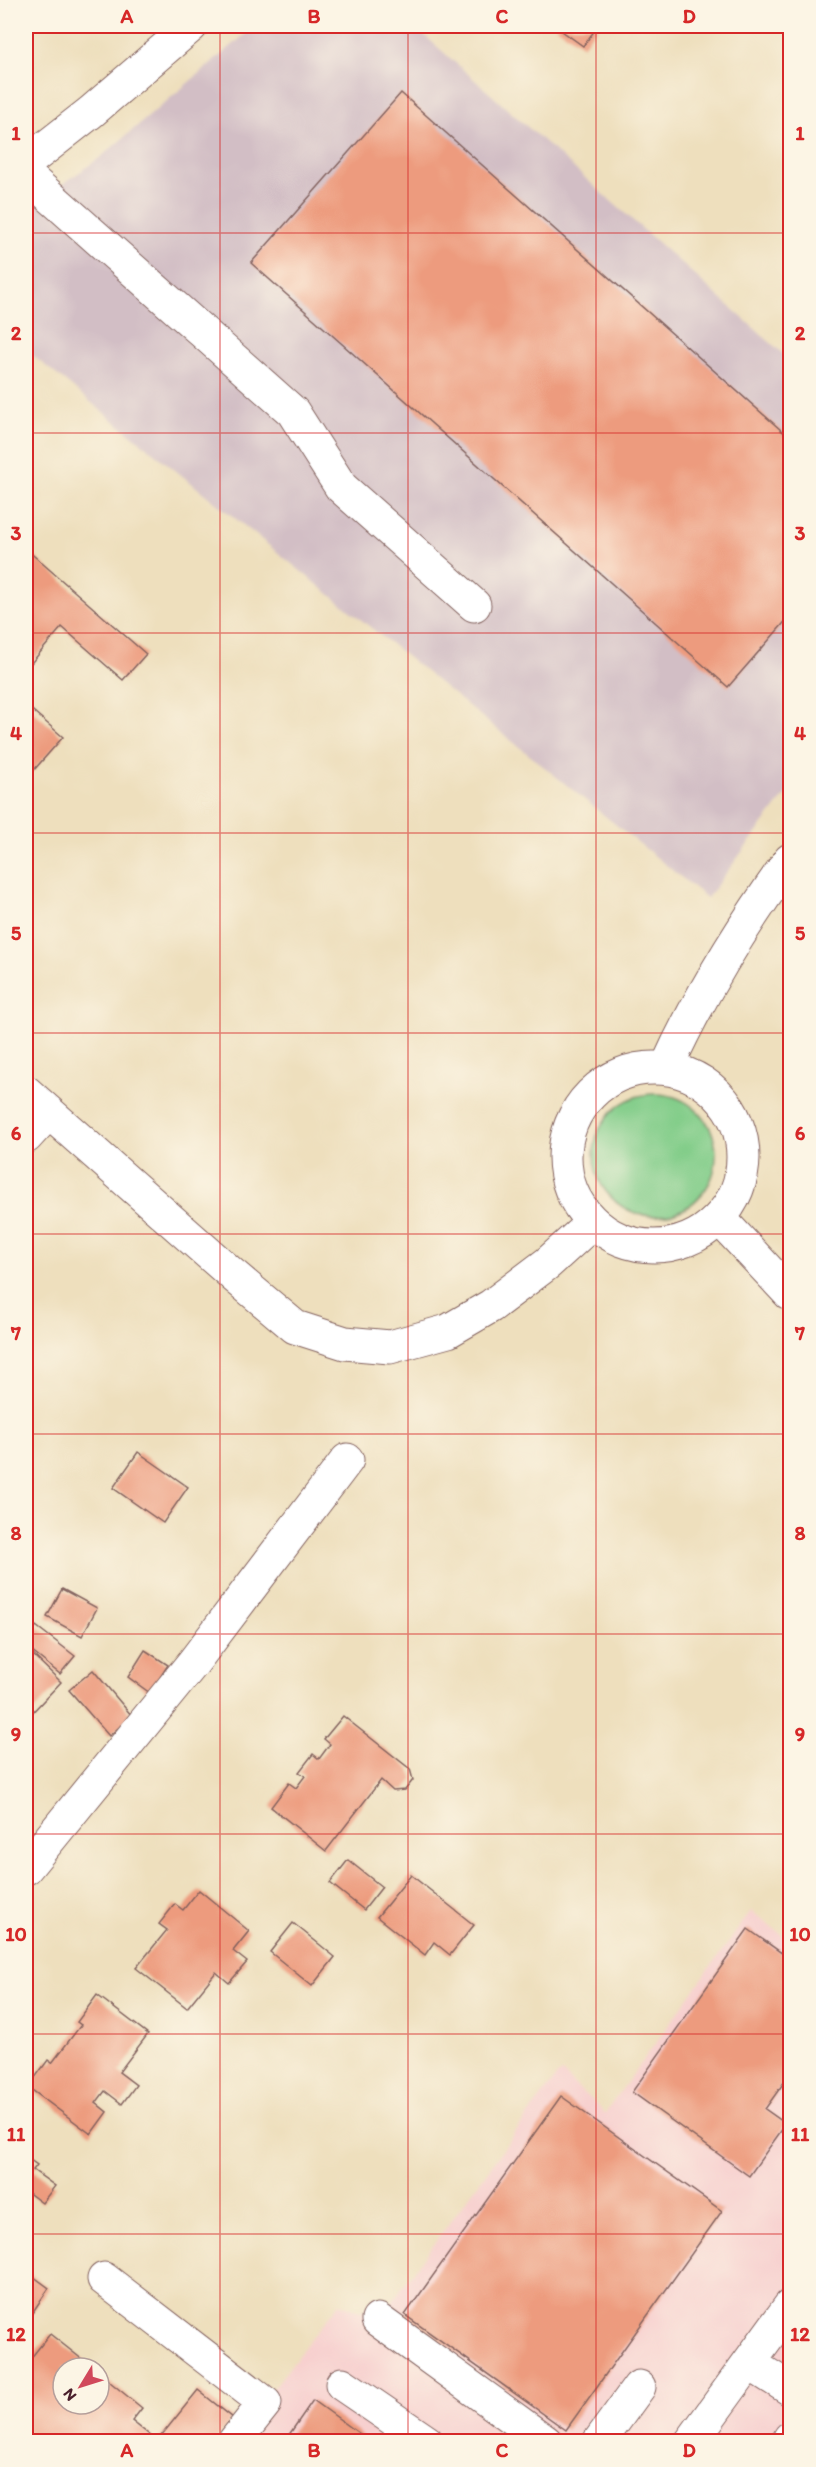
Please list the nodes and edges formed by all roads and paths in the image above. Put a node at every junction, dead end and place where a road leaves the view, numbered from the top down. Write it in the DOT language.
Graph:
graph roads {
  1 [pos="191,26"];
  2 [pos="26,163"];
  3 [pos="26,175"];
  4 [pos="474,605"];
  5 [pos="790,860"];
  6 [pos="667,1067"];
  7 [pos="37,1102"];
  8 [pos="26,1137"];
  9 [pos="720,1219"];
  10 [pos="592,1223"];
  11 [pos="790,1294"];
  12 [pos="347,1460"];
  13 [pos="26,1868"];
  14 [pos="104,2279"];
  15 [pos="790,2306"];
  16 [pos="378,2320"];
  17 [pos="749,2363"];
  18 [pos="342,2384"];
  19 [pos="639,2387"];
  20 [pos="790,2389"];
  21 [pos="606,2439"];
  22 [pos="234,2442"];
  23 [pos="427,2442"];
  24 [pos="546,2442"];
  25 [pos="691,2442"];
  1 -- 2 [label="street"];
  3 -- 4 [label="street"];
  5 -- 6 [label="street"];
  6 -- 9 [label="street"];
  6 -- 10 [label="street"];
  7 -- 8 [label="street"];
  7 -- 10 [label="street"];
  9 -- 10 [label="street"];
  9 -- 11 [label="street"];
  12 -- 13 [label="street"];
  14 -- 22 [label="street"];
  15 -- 17 [label="street"];
  16 -- 24 [label="street"];
  17 -- 20 [label="street"];
  17 -- 25 [label="street"];
  18 -- 23 [label="street"];
  19 -- 21 [label="street"];
}
